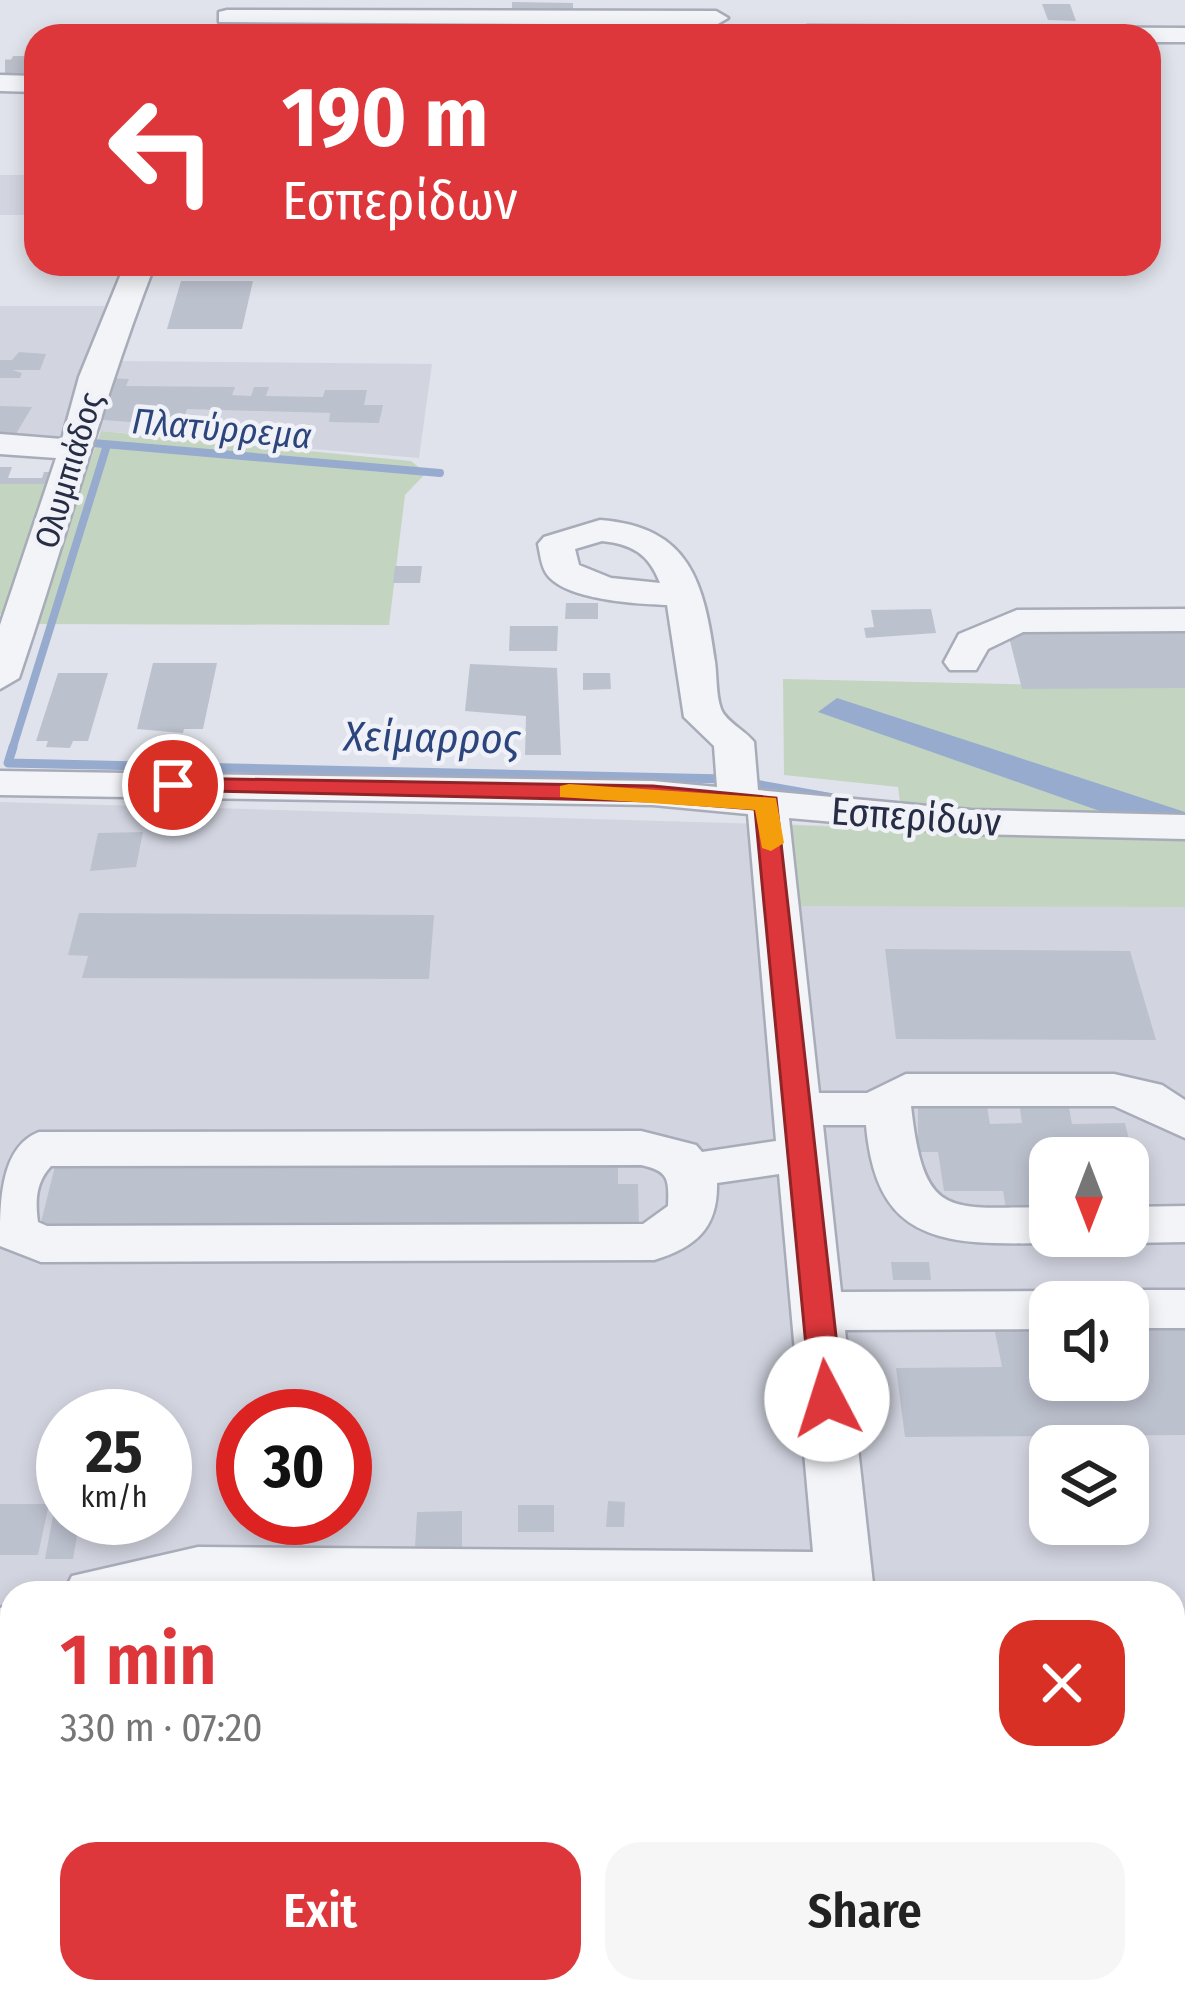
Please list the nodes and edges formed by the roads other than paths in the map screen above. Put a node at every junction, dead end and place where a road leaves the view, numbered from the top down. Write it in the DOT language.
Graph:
graph roads {
  1 [pos="227,18"];
  2 [pos="716,18"];
  3 [pos="135,276"];
  4 [pos="0,444"];
  5 [pos="75,450"];
  6 [pos="684,594"];
  7 [pos="1185,620"];
  8 [pos="963,662"];
  9 [pos="0,677"];
  10 [pos="0,783"];
  11 [pos="753,801"];
  12 [pos="1185,827"];
  13 [pos="798,1109"];
  14 [pos="888,1109"];
  15 [pos="1185,1122"];
  16 [pos="803,1158"];
  17 [pos="693,1174"];
  18 [pos="1185,1224"];
  19 [pos="1029,1225"];
  20 [pos="1149,1225"];
  21 [pos="1149,1309"];
  22 [pos="1185,1309"];
  23 [pos="819,1310"];
  24 [pos="1029,1310"];
  25 [pos="147,1581"];
  26 [pos="672,1581"];
  27 [pos="844,1581"];
  1 -- 2 [label="street"];
  3 -- 5 [label="street, Ολυμπιάδος"];
  4 -- 5 [label="street"];
  5 -- 9 [label="street, Ολυμπιάδος"];
  6 -- 11 [label="street"];
  7 -- 8 [label="street"];
  10 -- 11 [label="street, Εσπερίδων"];
  11 -- 12 [label="street, Εσπερίδων"];
  11 -- 13 [label="street"];
  13 -- 14 [label="street"];
  13 -- 16 [label="street"];
  14 -- 15 [label="street"];
  14 -- 19 [label="street"];
  16 -- 17 [label="street"];
  16 -- 23 [label="street"];
  17 -- 17 [label="street"];
  18 -- 20 [label="street"];
  21 -- 22 [label="street"];
  23 -- 24 [label="street"];
  23 -- 27 [label="street"];
  25 -- 26 [label="street"];
}
